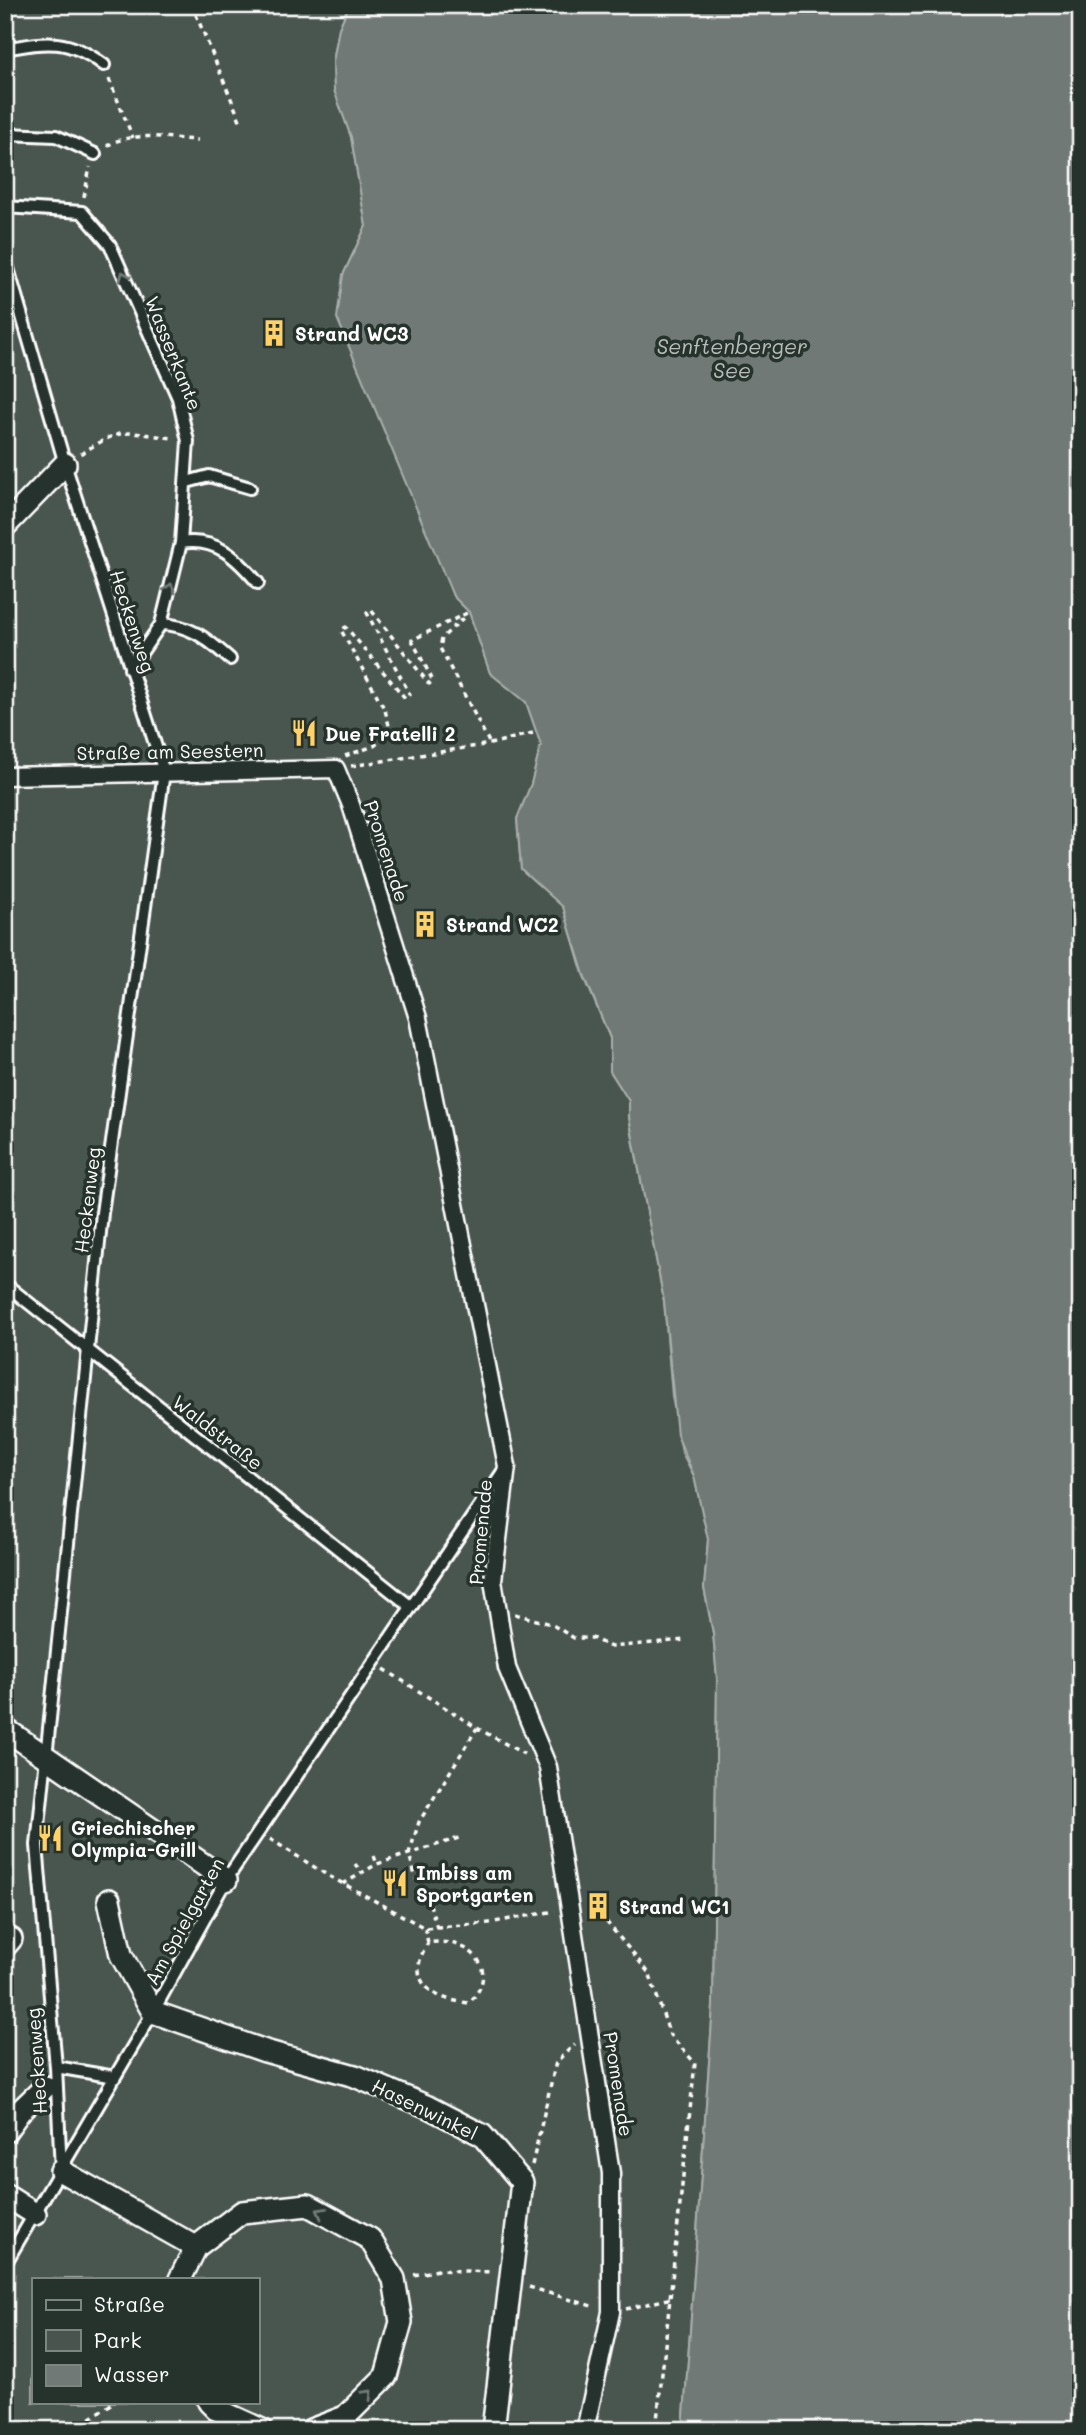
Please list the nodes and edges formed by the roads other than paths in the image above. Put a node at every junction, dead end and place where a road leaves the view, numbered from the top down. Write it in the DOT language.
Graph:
graph roads {
  1 [pos="5,49"];
  2 [pos="104,65"];
  3 [pos="5,134"];
  4 [pos="95,155"];
  5 [pos="5,207"];
  6 [pos="5,258"];
  7 [pos="65,464"];
  8 [pos="187,482"];
  9 [pos="250,488"];
  10 [pos="5,526"];
  11 [pos="181,543"];
  12 [pos="258,583"];
  13 [pos="161,624"];
  14 [pos="230,659"];
  15 [pos="130,669"];
  16 [pos="341,762"];
  17 [pos="164,772"];
  18 [pos="5,776"];
  19 [pos="5,1284"];
  20 [pos="87,1351"];
  21 [pos="507,1466"];
  22 [pos="410,1606"];
  23 [pos="5,1729"];
  24 [pos="44,1752"];
  25 [pos="226,1880"];
  26 [pos="109,1900"];
  27 [pos="153,2012"];
  28 [pos="56,2067"];
  29 [pos="115,2077"];
  30 [pos="45,2088"];
  31 [pos="5,2132"];
  32 [pos="61,2171"];
  33 [pos="5,2195"];
  34 [pos="34,2214"];
  35 [pos="196,2247"];
  36 [pos="5,2264"];
  37 [pos="180,2278"];
  38 [pos="211,2404"];
  39 [pos="5,2426"];
  40 [pos="12,2430"];
  41 [pos="262,2430"];
  42 [pos="311,2430"];
  43 [pos="493,2430"];
  44 [pos="585,2430"];
  1 -- 2 [label="lane"];
  3 -- 4 [label="lane"];
  8 -- 5 [label="lane, Wasserkante, one-way"];
  6 -- 7 [label="lane, Heckenweg"];
  7 -- 10 [label="street"];
  7 -- 15 [label="lane, Heckenweg"];
  8 -- 9 [label="lane"];
  8 -- 11 [label="lane, Wasserkante"];
  11 -- 12 [label="lane"];
  13 -- 11 [label="lane, Wasserkante, one-way"];
  13 -- 14 [label="lane"];
  13 -- 15 [label="lane, Wasserkante"];
  15 -- 17 [label="lane, Heckenweg"];
  16 -- 17 [label="street, Straße am Seestern"];
  16 -- 21 [label="street, Promenade"];
  17 -- 18 [label="street, Straße am Seestern"];
  17 -- 20 [label="lane, Heckenweg"];
  19 -- 20 [label="lane, Waldstraße"];
  20 -- 22 [label="lane, Waldstraße"];
  20 -- 24 [label="lane, Heckenweg"];
  21 -- 22 [label="lane, Am Spielgarten"];
  21 -- 44 [label="street, Promenade"];
  22 -- 25 [label="lane, Am Spielgarten"];
  23 -- 24 [label="street"];
  24 -- 25 [label="street"];
  24 -- 28 [label="lane, Heckenweg"];
  25 -- 27 [label="lane, Am Spielgarten"];
  26 -- 27 [label="street"];
  27 -- 29 [label="lane, Am Spielgarten"];
  27 -- 43 [label="street, Hasenwinkel"];
  28 -- 29 [label="lane"];
  28 -- 32 [label="lane, Heckenweg"];
  29 -- 32 [label="lane, Am Spielgarten"];
  30 -- 31 [label="street"];
  32 -- 34 [label="lane, Am Spielgarten"];
  32 -- 35 [label="street"];
  33 -- 34 [label="street"];
  34 -- 36 [label="lane, Am Spielgarten"];
  35 -- 37 [label="street"];
  42 -- 35 [label="street, one-way"];
  38 -- 41 [label="street"];
  39 -- 40 [label="lane"];
}
